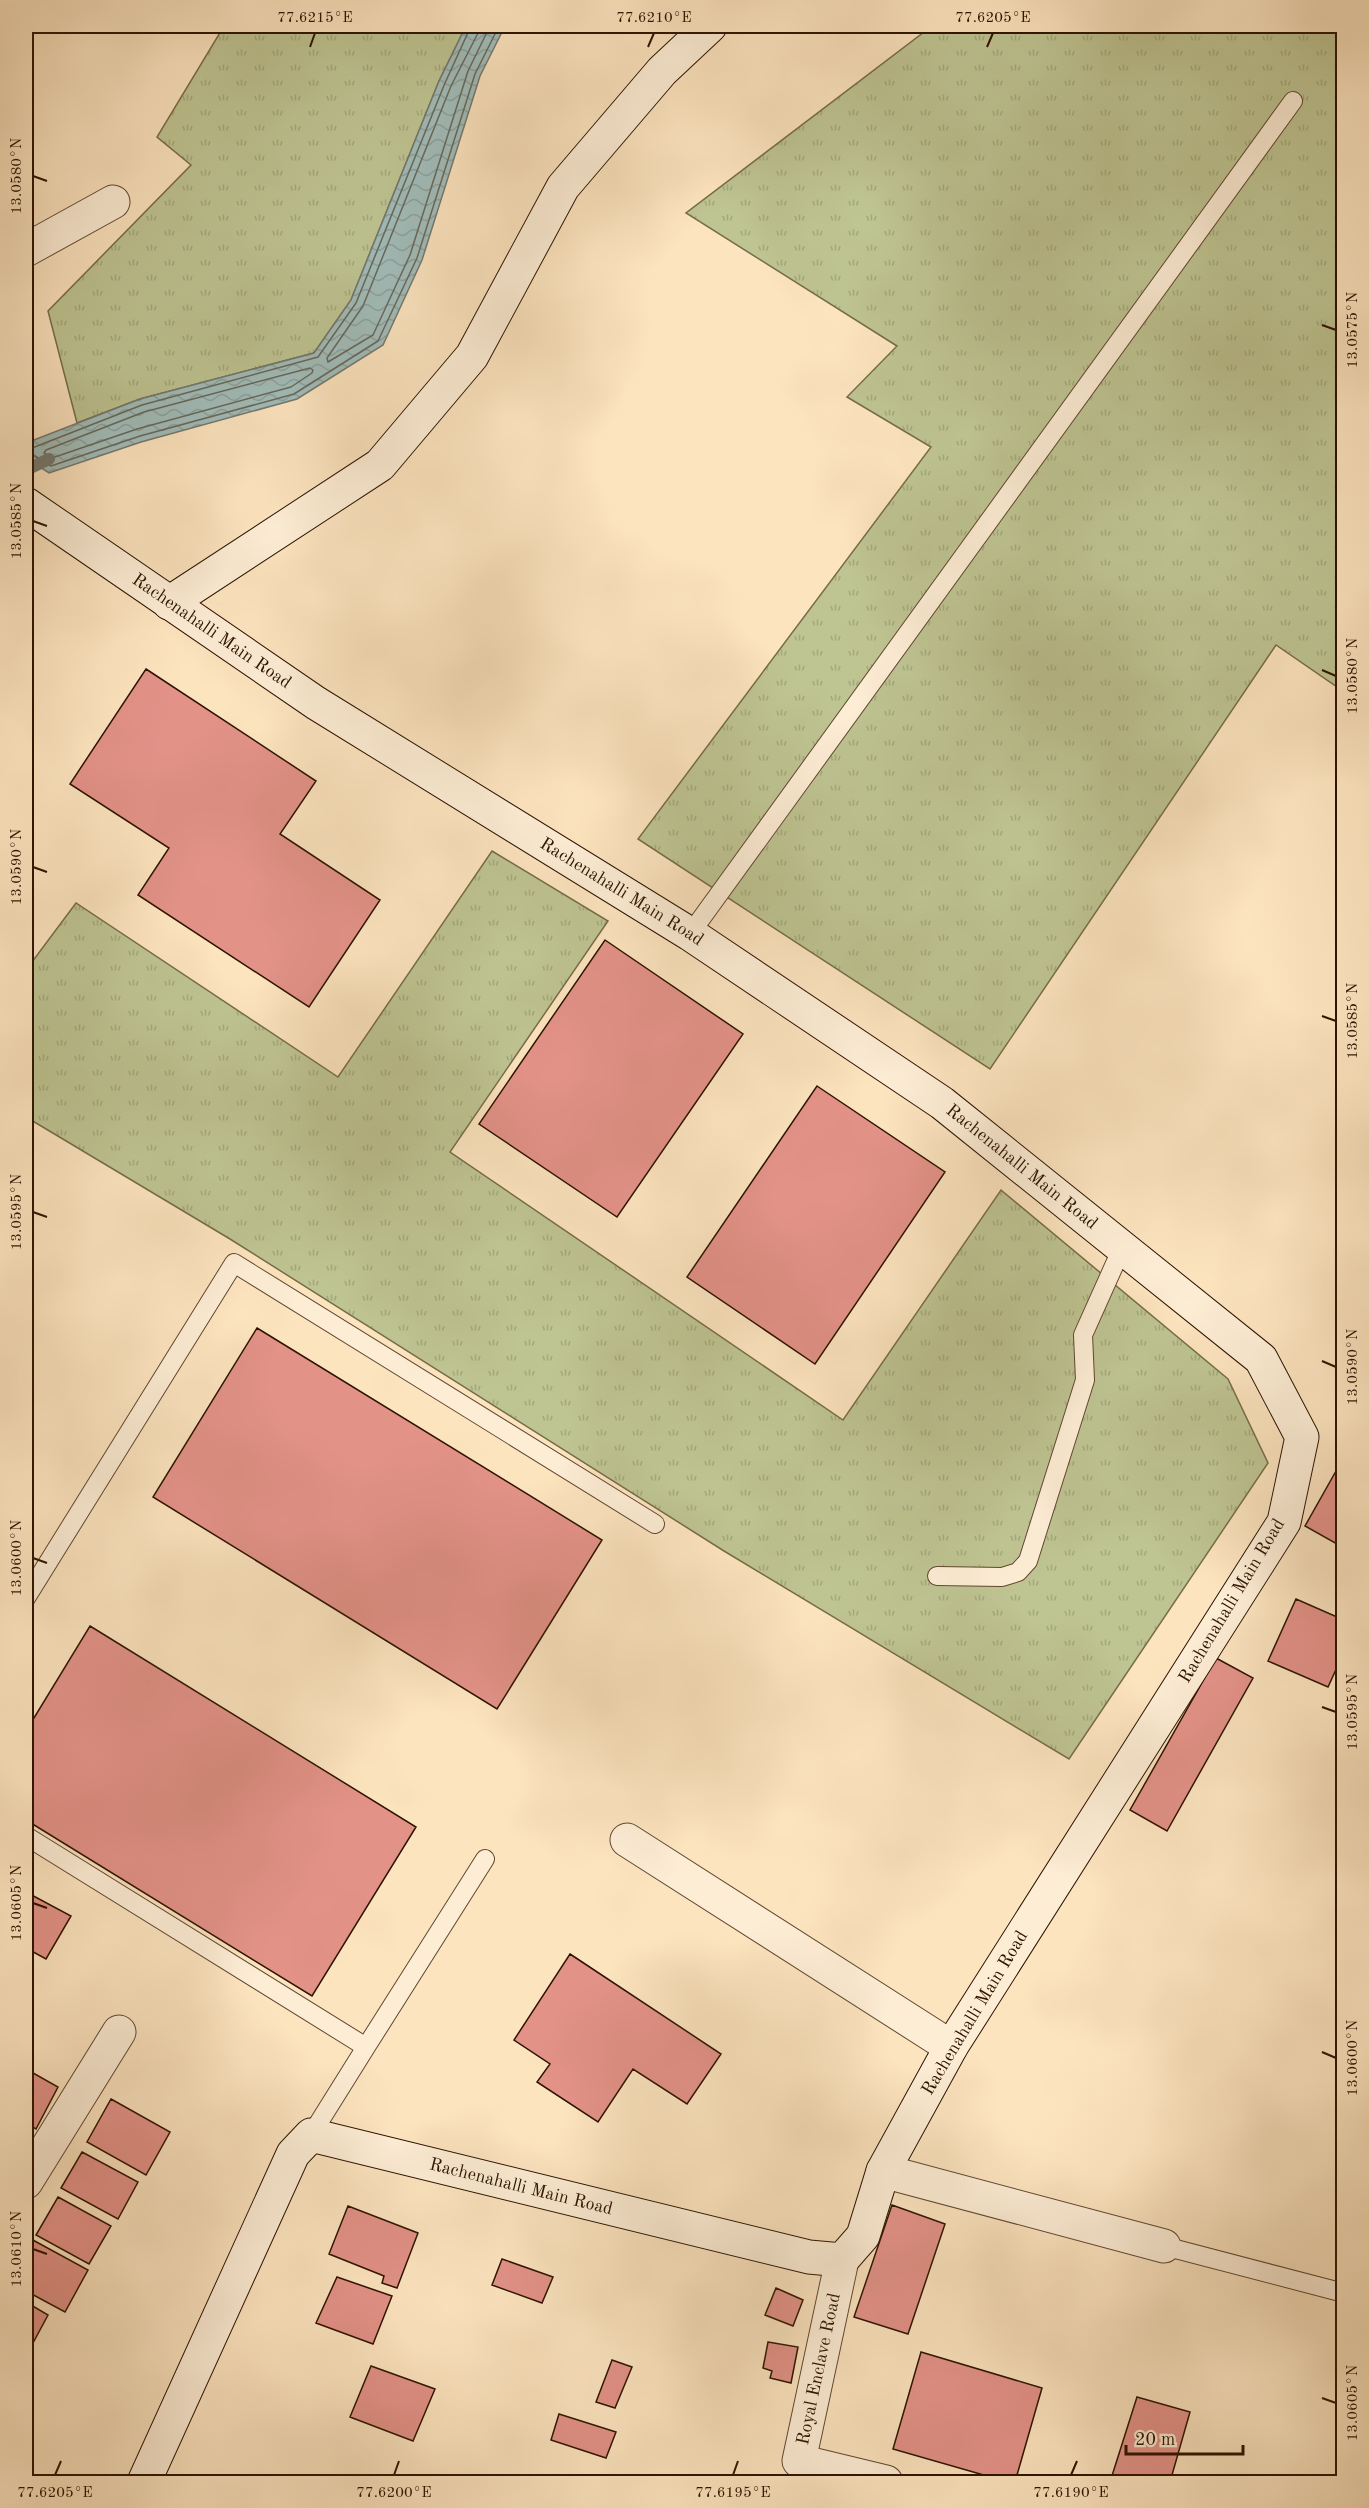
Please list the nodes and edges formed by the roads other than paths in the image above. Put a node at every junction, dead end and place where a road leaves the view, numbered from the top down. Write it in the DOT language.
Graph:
graph roads {
  1 [pos="710,26"];
  2 [pos="1293,101"];
  3 [pos="113,202"];
  4 [pos="26,250"];
  5 [pos="33,509"];
  6 [pos="170,603"];
  7 [pos="690,934"];
  8 [pos="1122,1248"];
  9 [pos="656,1524"];
  10 [pos="937,1576"];
  11 [pos="26,1598"];
  12 [pos="26,1836"];
  13 [pos="627,1840"];
  14 [pos="485,1859"];
  15 [pos="119,2032"];
  16 [pos="366,2047"];
  17 [pos="951,2048"];
  18 [pos="311,2135"];
  19 [pos="883,2171"];
  20 [pos="26,2182"];
  21 [pos="1164,2246"];
  22 [pos="842,2260"];
  23 [pos="1344,2293"];
  24 [pos="796,2471"];
  25 [pos="144,2482"];
  26 [pos="886,2482"];
  1 -- 6 [label="street"];
  2 -- 7 [label="lane"];
  3 -- 4 [label="street"];
  5 -- 6 [label="street, Rachenahalli Main Road"];
  6 -- 7 [label="street, Rachenahalli Main Road"];
  7 -- 8 [label="street, Rachenahalli Main Road"];
  8 -- 10 [label="lane"];
  8 -- 17 [label="street, Rachenahalli Main Road"];
  9 -- 11 [label="lane"];
  12 -- 16 [label="lane"];
  13 -- 17 [label="street"];
  14 -- 16 [label="lane"];
  15 -- 20 [label="street"];
  16 -- 18 [label="lane"];
  17 -- 19 [label="street, Rachenahalli Main Road"];
  18 -- 22 [label="street, Rachenahalli Main Road"];
  18 -- 25 [label="street"];
  19 -- 21 [label="street"];
  19 -- 22 [label="street, Rachenahalli Main Road"];
  21 -- 23 [label="lane"];
  22 -- 24 [label="street, Royal Enclave Road"];
  24 -- 26 [label="street, Royal Enclave Road"];
}
